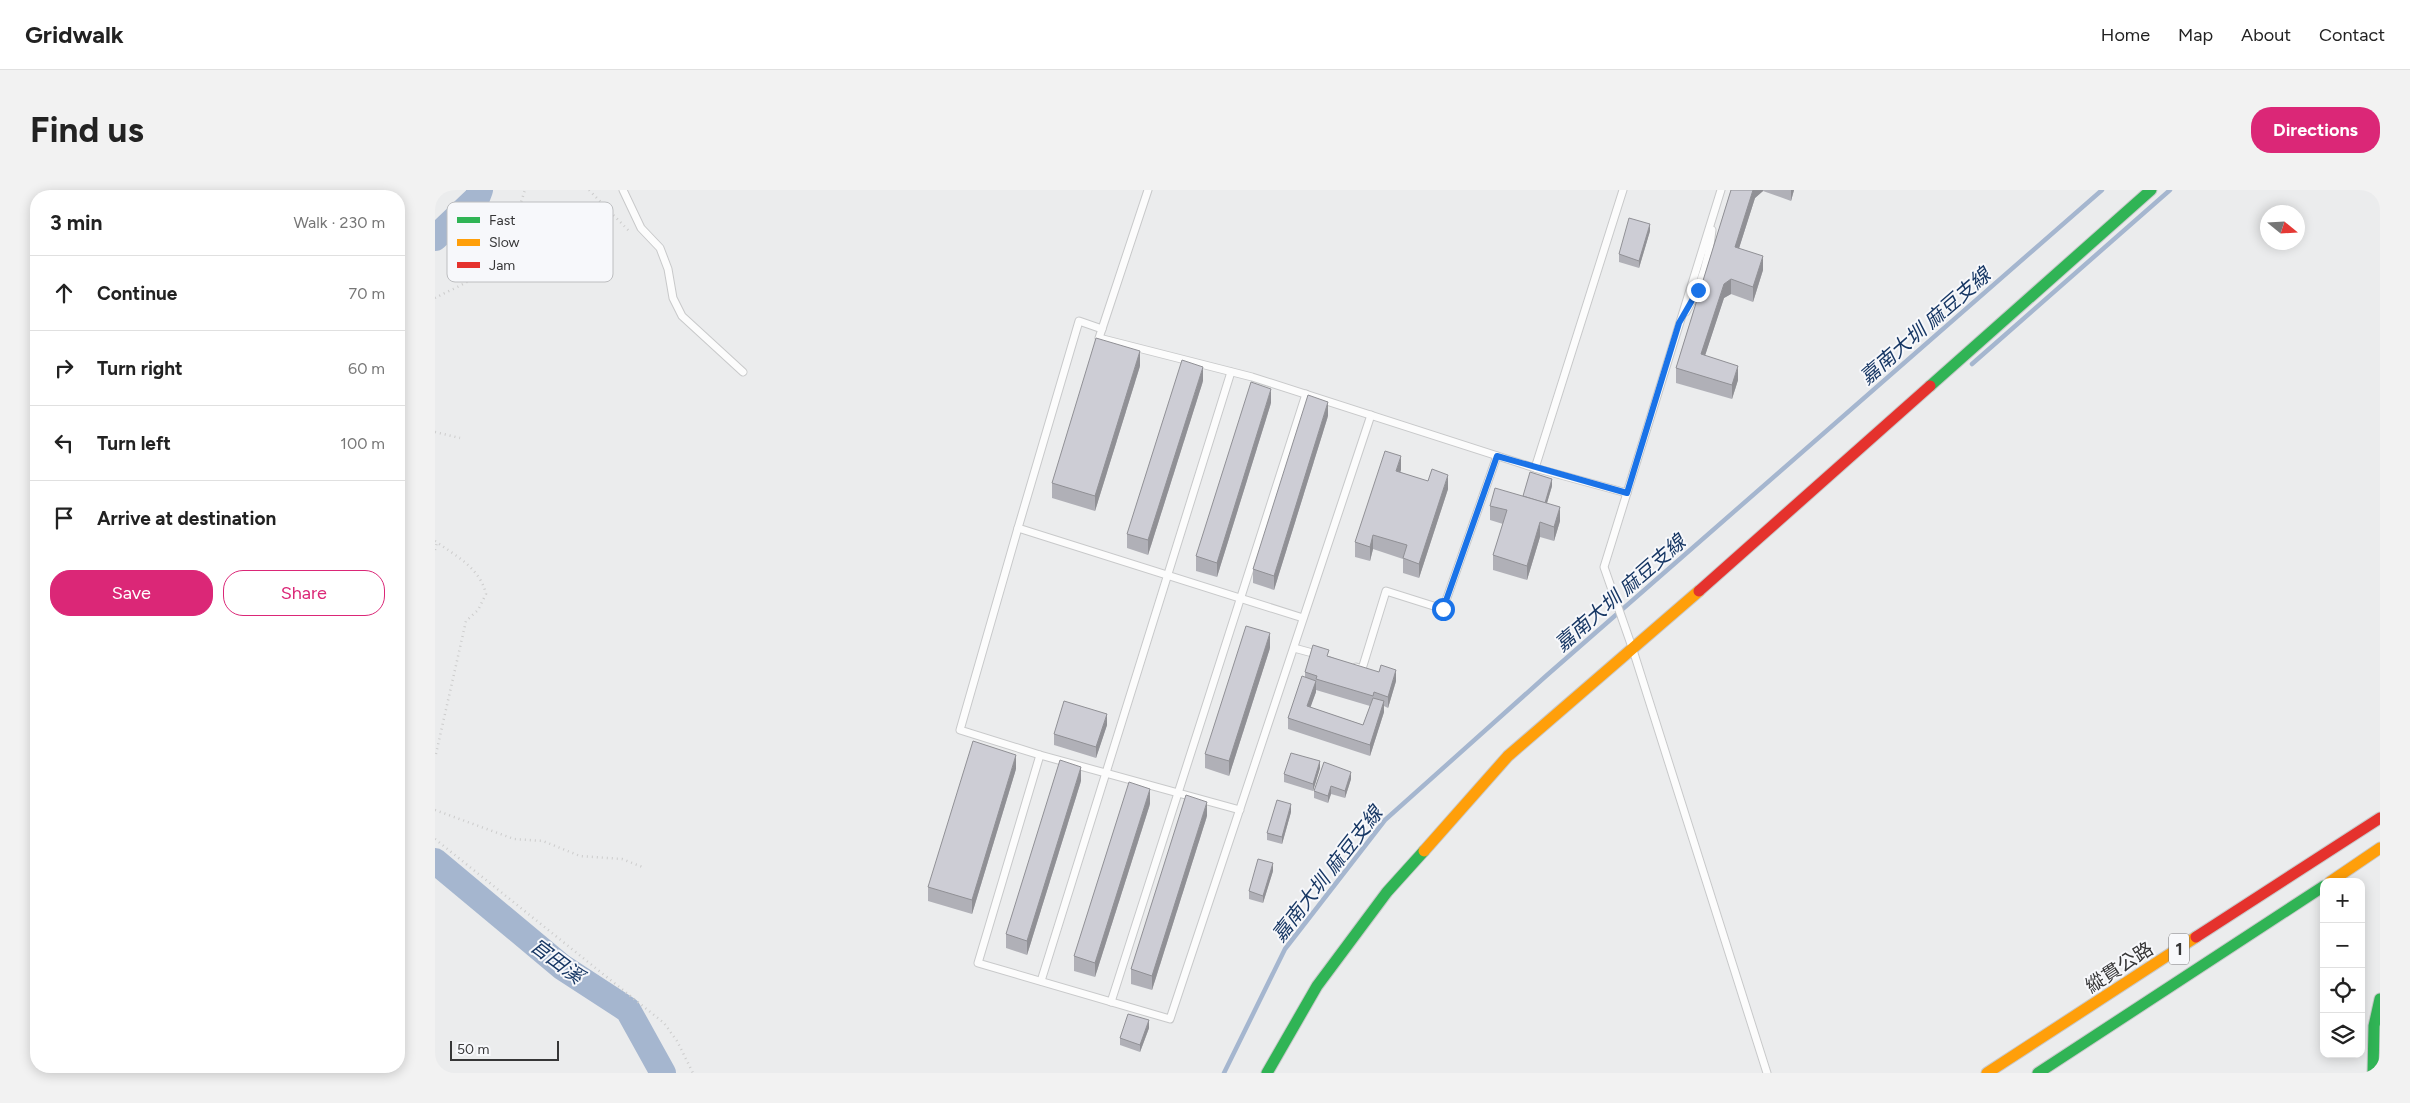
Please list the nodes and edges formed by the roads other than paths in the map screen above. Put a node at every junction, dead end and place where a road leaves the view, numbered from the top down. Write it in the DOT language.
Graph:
graph roads {
  1 [pos="623,190"];
  2 [pos="1148,190"];
  3 [pos="1623,190"];
  4 [pos="1721,190"];
  5 [pos="2151,190"];
  6 [pos="1102,329"];
  7 [pos="743,372"];
  8 [pos="1231,372"];
  9 [pos="1306,394"];
  10 [pos="1371,415"];
  11 [pos="1497,456"];
  12 [pos="1535,468"];
  13 [pos="1627,493"];
  14 [pos="1018,528"];
  15 [pos="1167,576"];
  16 [pos="1239,598"];
  17 [pos="1303,618"];
  18 [pos="1294,648"];
  19 [pos="1633,650"];
  20 [pos="1325,656"];
  21 [pos="1343,663"];
  22 [pos="1040,755"];
  23 [pos="1106,773"];
  24 [pos="1177,793"];
  25 [pos="1240,810"];
  26 [pos="2375,821"];
  27 [pos="2380,840"];
  28 [pos="2380,848"];
  29 [pos="2336,878"];
  30 [pos="2320,889"];
  31 [pos="1041,981"];
  32 [pos="2380,999"];
  33 [pos="1111,1002"];
  34 [pos="1267,1073"];
  35 [pos="1767,1073"];
  36 [pos="1987,1073"];
  37 [pos="2038,1073"];
  38 [pos="2373,1073"];
  1 -- 7 [label="lane"];
  2 -- 6 [label="lane"];
  3 -- 12 [label="lane"];
  4 -- 13 [label="lane"];
  5 -- 19 [label="street"];
  6 -- 8 [label="lane"];
  6 -- 14 [label="lane"];
  8 -- 9 [label="lane"];
  8 -- 15 [label="lane"];
  9 -- 10 [label="lane"];
  9 -- 16 [label="lane"];
  10 -- 11 [label="lane"];
  10 -- 17 [label="lane"];
  11 -- 12 [label="lane"];
  11 -- 21 [label="lane"];
  12 -- 13 [label="lane"];
  13 -- 19 [label="lane"];
  14 -- 15 [label="lane"];
  14 -- 22 [label="lane"];
  15 -- 16 [label="lane"];
  15 -- 23 [label="lane"];
  16 -- 17 [label="lane"];
  16 -- 24 [label="lane"];
  17 -- 18 [label="lane"];
  18 -- 20 [label="lane"];
  18 -- 25 [label="lane"];
  19 -- 34 [label="street"];
  19 -- 35 [label="lane"];
  22 -- 23 [label="lane"];
  22 -- 31 [label="lane"];
  23 -- 24 [label="lane"];
  23 -- 31 [label="lane"];
  24 -- 25 [label="lane"];
  24 -- 33 [label="lane"];
  25 -- 33 [label="lane"];
  26 -- 27 [label="street"];
  26 -- 36 [label="street, 縱貫公路 / 1"];
  28 -- 29 [label="street"];
  30 -- 37 [label="street, 1"];
  31 -- 33 [label="lane"];
  32 -- 38 [label="street"];
}
